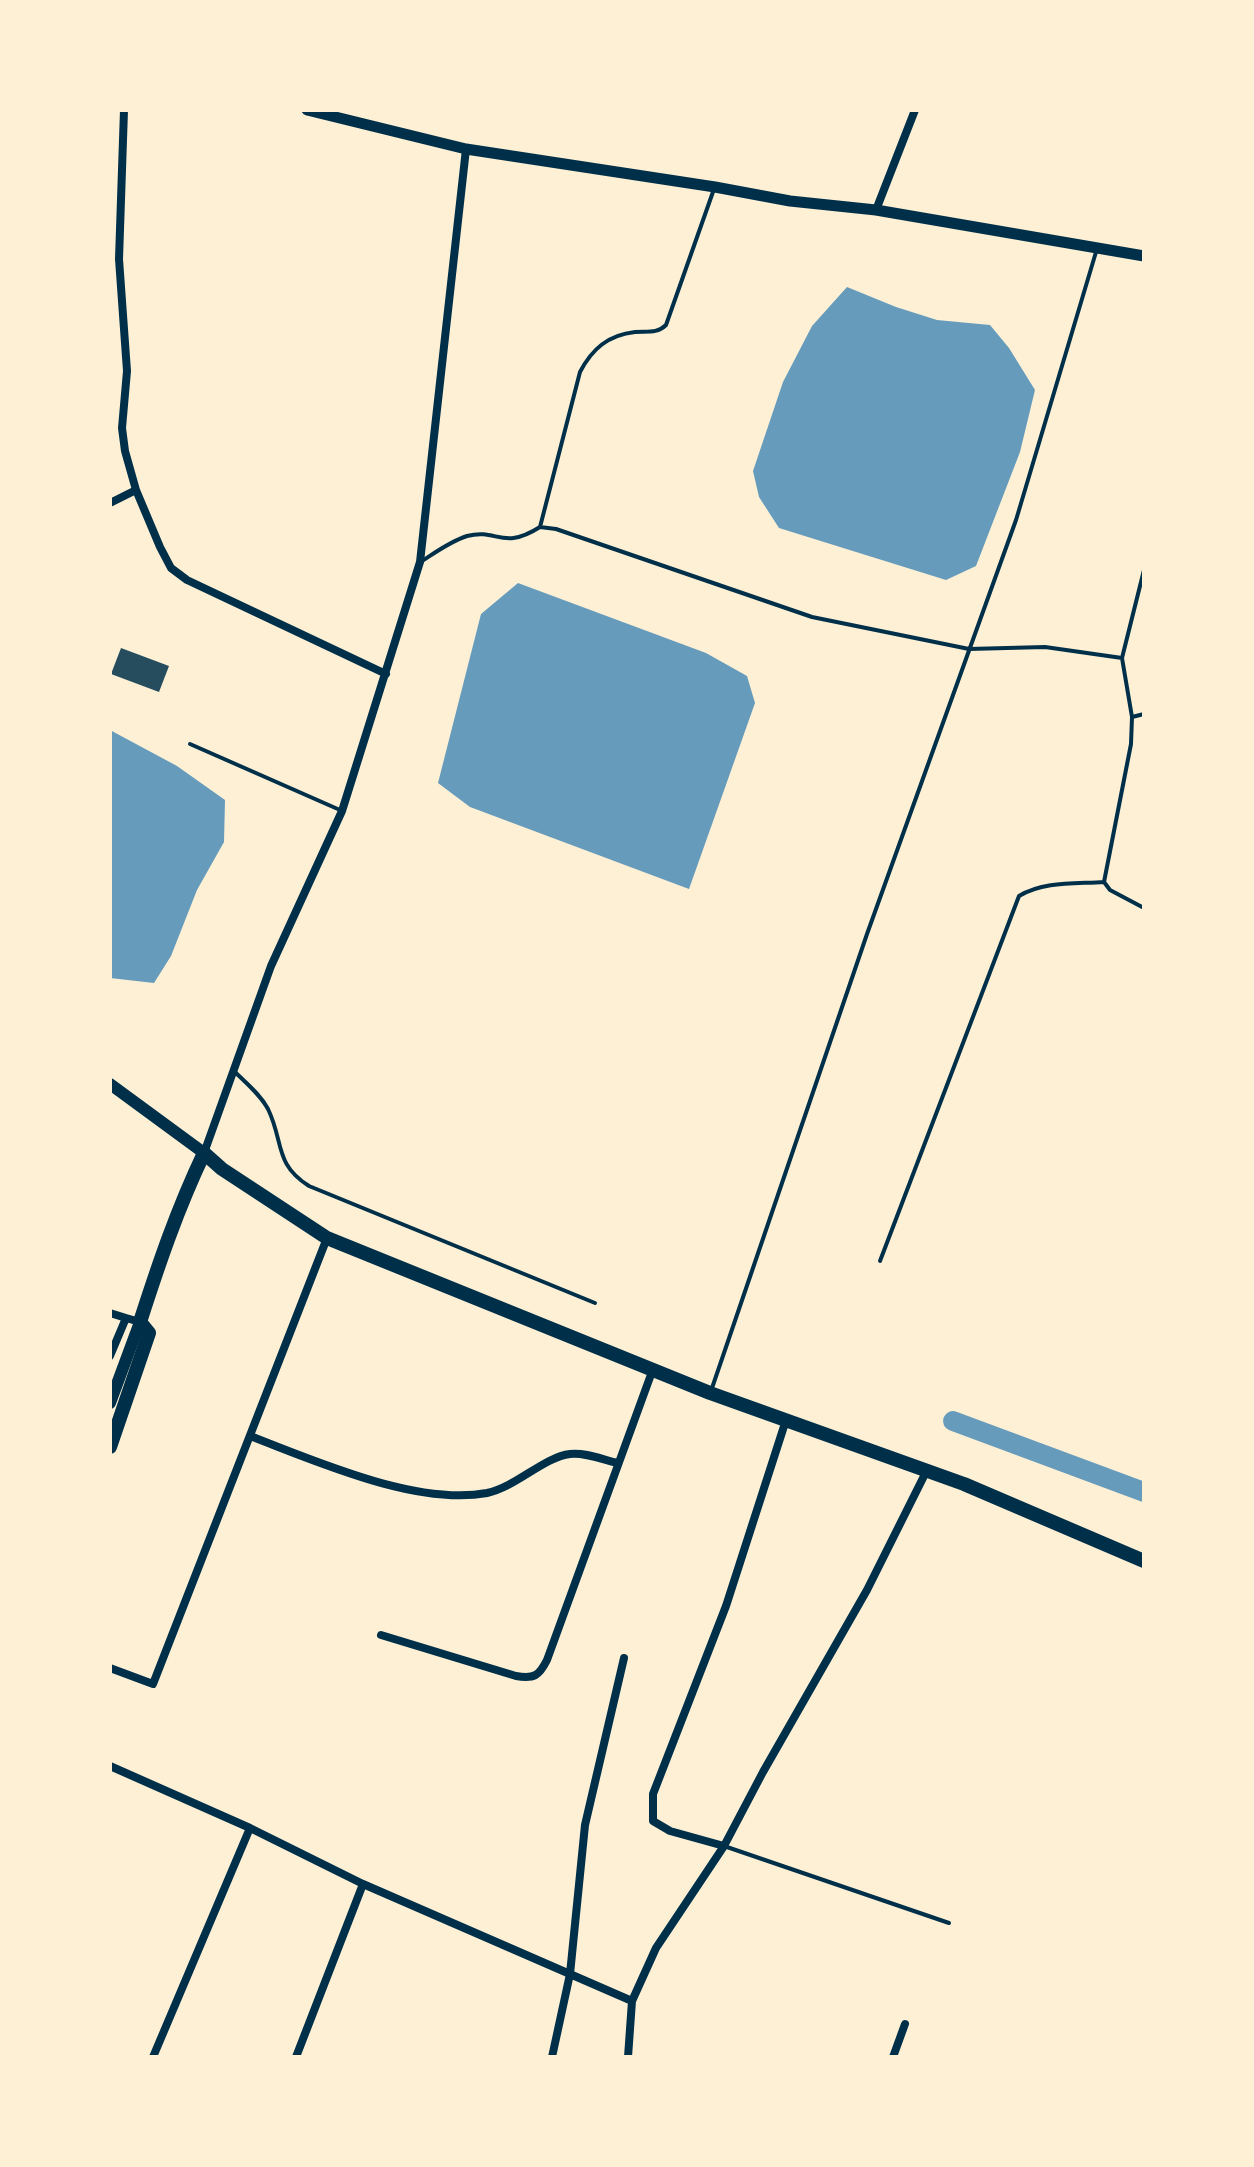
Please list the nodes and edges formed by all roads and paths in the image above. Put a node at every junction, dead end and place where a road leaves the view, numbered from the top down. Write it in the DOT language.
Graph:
graph roads {
  1 [pos="124,110"];
  2 [pos="307,110"];
  3 [pos="915,110"];
  4 [pos="466,149"];
  5 [pos="715,187"];
  6 [pos="876,210"];
  7 [pos="1097,249"];
  8 [pos="1144,256"];
  9 [pos="136,490"];
  10 [pos="110,503"];
  11 [pos="540,527"];
  12 [pos="420,562"];
  13 [pos="1144,570"];
  14 [pos="969,649"];
  15 [pos="1122,658"];
  16 [pos="386,674"];
  17 [pos="1144,714"];
  18 [pos="1132,717"];
  19 [pos="190,744"];
  20 [pos="342,811"];
  21 [pos="1104,882"];
  22 [pos="1144,908"];
  23 [pos="232,1069"];
  24 [pos="110,1084"];
  25 [pos="204,1153"];
  26 [pos="327,1238"];
  27 [pos="880,1261"];
  28 [pos="595,1303"];
  29 [pos="110,1313"];
  30 [pos="133,1320"];
  31 [pos="110,1356"];
  32 [pos="653,1368"];
  33 [pos="710,1393"];
  34 [pos="110,1403"];
  35 [pos="786,1420"];
  36 [pos="250,1436"];
  37 [pos="110,1447"];
  38 [pos="618,1463"];
  39 [pos="927,1470"];
  40 [pos="1144,1561"];
  41 [pos="381,1635"];
  42 [pos="624,1658"];
  43 [pos="110,1668"];
  44 [pos="110,1766"];
  45 [pos="250,1828"];
  46 [pos="724,1846"];
  47 [pos="363,1884"];
  48 [pos="949,1923"];
  49 [pos="570,1974"];
  50 [pos="632,2001"];
  51 [pos="905,2024"];
  52 [pos="153,2057"];
  53 [pos="296,2057"];
  54 [pos="552,2057"];
  55 [pos="628,2057"];
  56 [pos="893,2057"];
  1 -- 9 [label="street"];
  2 -- 4 [label="street"];
  3 -- 6 [label="street"];
  4 -- 5 [label="street"];
  4 -- 12 [label="street"];
  5 -- 6 [label="street"];
  5 -- 11 [label="lane"];
  6 -- 7 [label="street"];
  7 -- 8 [label="street"];
  7 -- 14 [label="lane"];
  9 -- 10 [label="street"];
  9 -- 16 [label="street"];
  11 -- 12 [label="lane"];
  11 -- 14 [label="lane"];
  12 -- 16 [label="street"];
  13 -- 15 [label="lane"];
  14 -- 15 [label="lane"];
  14 -- 33 [label="lane"];
  15 -- 18 [label="lane"];
  16 -- 20 [label="street"];
  17 -- 18 [label="lane"];
  18 -- 21 [label="lane"];
  19 -- 20 [label="lane"];
  20 -- 23 [label="street"];
  21 -- 22 [label="lane"];
  21 -- 27 [label="lane"];
  23 -- 25 [label="street"];
  23 -- 28 [label="lane"];
  24 -- 25 [label="main road"];
  25 -- 26 [label="main road"];
  25 -- 30 [label="main road"];
  26 -- 32 [label="main road"];
  26 -- 36 [label="street"];
  29 -- 30 [label="street"];
  30 -- 31 [label="street"];
  30 -- 34 [label="main road"];
  30 -- 37 [label="main road"];
  32 -- 33 [label="main road"];
  32 -- 38 [label="street"];
  33 -- 35 [label="main road"];
  35 -- 39 [label="main road"];
  35 -- 46 [label="street"];
  36 -- 38 [label="street"];
  36 -- 43 [label="street"];
  38 -- 41 [label="street"];
  39 -- 40 [label="main road"];
  39 -- 46 [label="street"];
  42 -- 49 [label="street"];
  44 -- 45 [label="street"];
  45 -- 47 [label="street"];
  45 -- 52 [label="street"];
  46 -- 48 [label="lane"];
  46 -- 50 [label="street"];
  47 -- 49 [label="street"];
  47 -- 53 [label="street"];
  49 -- 50 [label="street"];
  49 -- 54 [label="street"];
  50 -- 55 [label="street"];
  51 -- 56 [label="street"];
}
